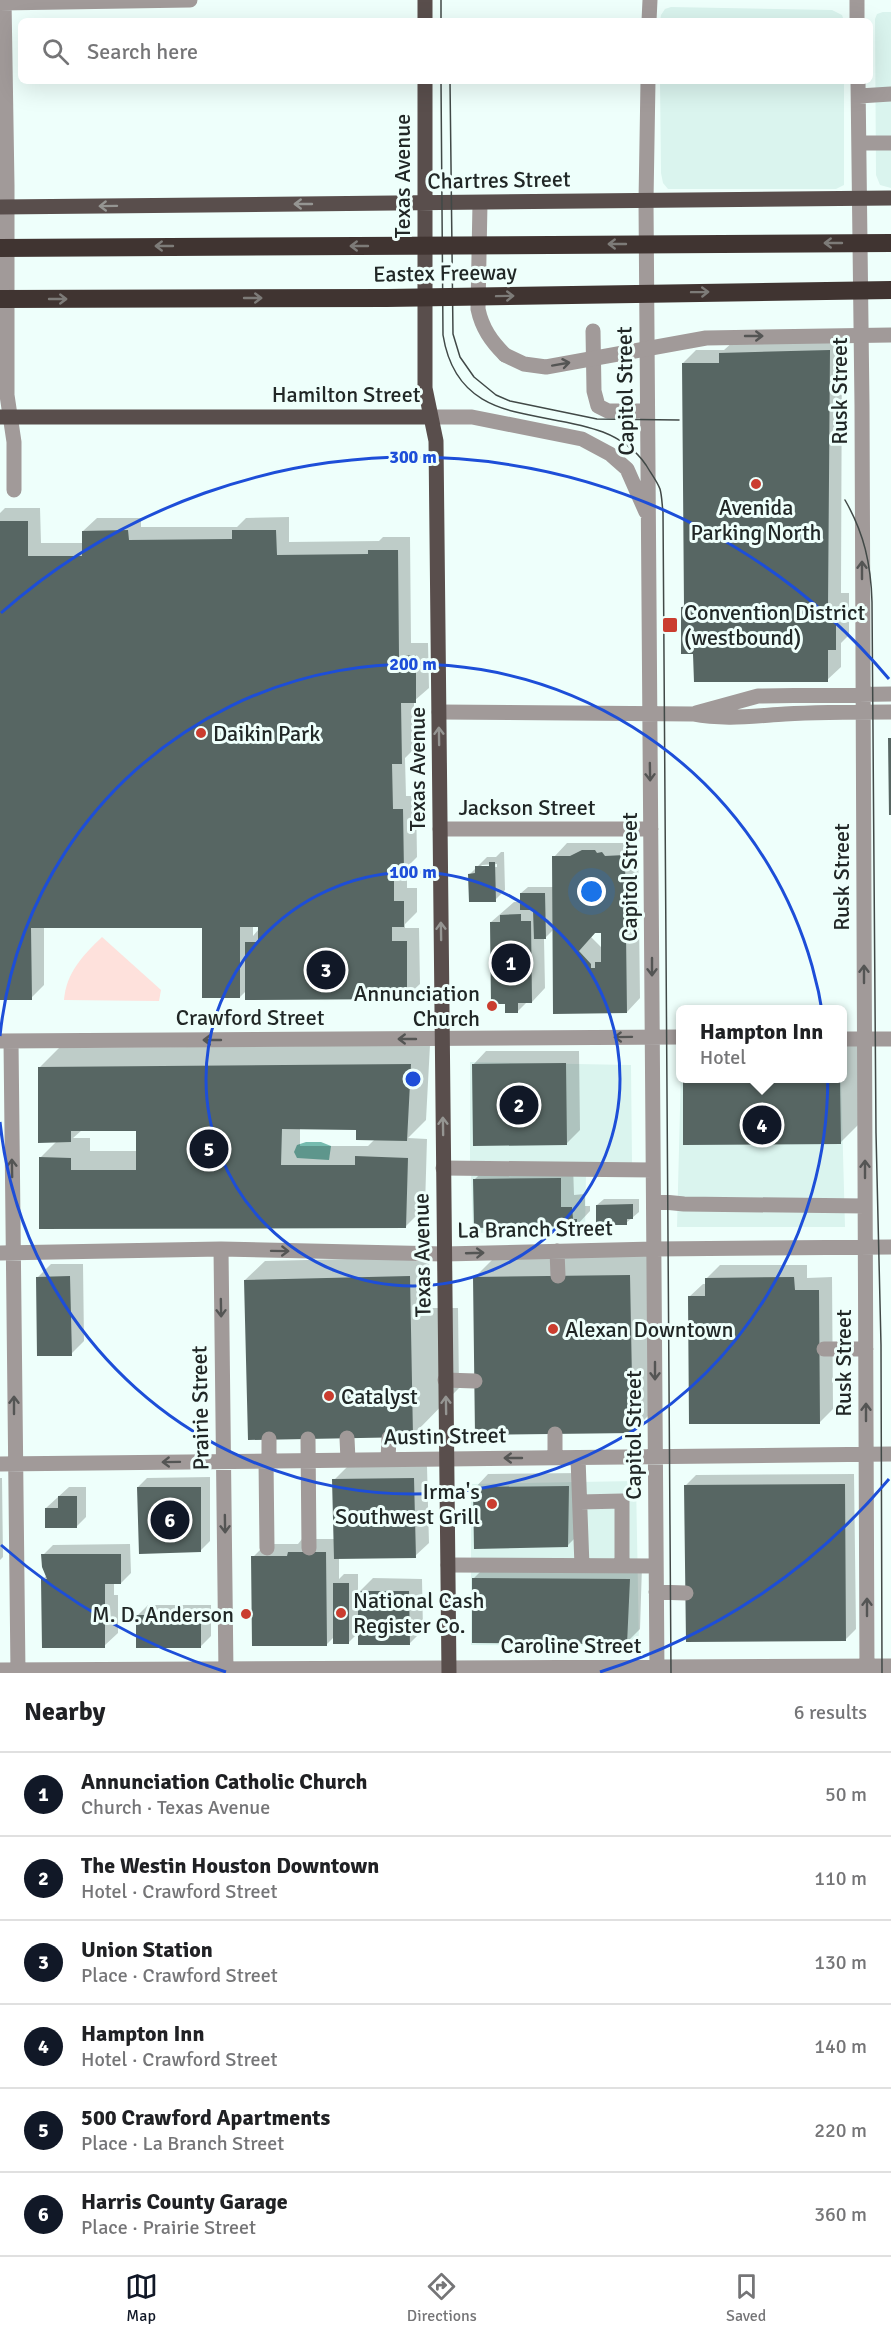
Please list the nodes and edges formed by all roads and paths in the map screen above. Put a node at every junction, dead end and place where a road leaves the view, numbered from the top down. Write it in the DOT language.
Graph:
graph roads {
  1 [pos="190,0"];
  2 [pos="425,0"];
  3 [pos="650,0"];
  4 [pos="857,0"];
  5 [pos="3,2"];
  6 [pos="425,18"];
  7 [pos="649,18"];
  8 [pos="857,18"];
  9 [pos="425,84"];
  10 [pos="648,84"];
  11 [pos="858,89"];
  12 [pos="891,94"];
  13 [pos="859,142"];
  14 [pos="891,143"];
  15 [pos="861,198"];
  16 [pos="891,198"];
  17 [pos="646,201"];
  18 [pos="480,203"];
  19 [pos="425,204"];
  20 [pos="4,207"];
  21 [pos="891,243"];
  22 [pos="0,248"];
  23 [pos="891,290"];
  24 [pos="0,299"];
  25 [pos="593,331"];
  26 [pos="891,335"];
  27 [pos="647,411"];
  28 [pos="5,417"];
  29 [pos="431,417"];
  30 [pos="14,490"];
  31 [pos="648,518"];
  32 [pos="863,694"];
  33 [pos="891,694"];
  34 [pos="439,712"];
  35 [pos="863,712"];
  36 [pos="891,712"];
  37 [pos="650,713"];
  38 [pos="693,714"];
  39 [pos="651,829"];
  40 [pos="440,830"];
  41 [pos="652,1037"];
  42 [pos="676,1037"];
  43 [pos="442,1039"];
  44 [pos="847,1039"];
  45 [pos="864,1039"];
  46 [pos="891,1039"];
  47 [pos="5,1041"];
  48 [pos="443,1168"];
  49 [pos="653,1170"];
  50 [pos="6,1195"];
  51 [pos="654,1201"];
  52 [pos="865,1206"];
  53 [pos="891,1247"];
  54 [pos="866,1248"];
  55 [pos="654,1249"];
  56 [pos="221,1250"];
  57 [pos="557,1251"];
  58 [pos="7,1253"];
  59 [pos="444,1254"];
  60 [pos="558,1276"];
  61 [pos="824,1349"];
  62 [pos="866,1349"];
  63 [pos="446,1380"];
  64 [pos="475,1381"];
  65 [pos="555,1434"];
  66 [pos="389,1437"];
  67 [pos="347,1438"];
  68 [pos="269,1439"];
  69 [pos="308,1439"];
  70 [pos="866,1454"];
  71 [pos="891,1454"];
  72 [pos="656,1456"];
  73 [pos="555,1457"];
  74 [pos="446,1458"];
  75 [pos="578,1458"];
  76 [pos="388,1459"];
  77 [pos="267,1460"];
  78 [pos="309,1460"];
  79 [pos="348,1460"];
  80 [pos="224,1461"];
  81 [pos="7,1464"];
  82 [pos="580,1503"];
  83 [pos="267,1548"];
  84 [pos="309,1548"];
  85 [pos="448,1565"];
  86 [pos="582,1566"];
  87 [pos="622,1566"];
  88 [pos="656,1566"];
  89 [pos="656,1592"];
  90 [pos="686,1593"];
  91 [pos="891,1666"];
  92 [pos="867,1669"];
  93 [pos="0,1670"];
  94 [pos="448,1670"];
  95 [pos="657,1670"];
  96 [pos="226,1671"];
  97 [pos="18,1672"];
  1 -- 5 [label="street"];
  2 -- 6 [label="main road"];
  3 -- 7 [label="street"];
  4 -- 8 [label="street"];
  5 -- 20 [label="street"];
  9 -- 19 [label="main road, Texas Avenue"];
  10 -- 17 [label="street, Capitol Street"];
  11 -- 12 [label="street"];
  11 -- 13 [label="street, Rusk Street"];
  13 -- 14 [label="street"];
  13 -- 15 [label="street, Rusk Street"];
  15 -- 16 [label="main road, Chartres Street"];
  15 -- 17 [label="main road, Chartres Street"];
  32 -- 15 [label="street, Rusk Street, one-way"];
  17 -- 18 [label="main road, Chartres Street"];
  17 -- 27 [label="street, Capitol Street"];
  18 -- 19 [label="main road, Chartres Street"];
  18 -- 26 [label="street, one-way, bridge"];
  19 -- 20 [label="main road, Chartres Street, one-way"];
  19 -- 29 [label="main road, Texas Avenue"];
  20 -- 28 [label="street"];
  21 -- 22 [label="highway, Eastex Freeway, one-way, bridge"];
  24 -- 23 [label="highway, Eastex Freeway, one-way, bridge"];
  25 -- 27 [label="street"];
  27 -- 31 [label="street, Capitol Street"];
  28 -- 29 [label="main road, Hamilton Street"];
  28 -- 30 [label="street"];
  29 -- 31 [label="street, Hamilton Street"];
  29 -- 34 [label="main road, Texas Avenue"];
  31 -- 37 [label="street, Capitol Street"];
  32 -- 33 [label="street"];
  32 -- 35 [label="street, Rusk Street"];
  32 -- 38 [label="street"];
  34 -- 37 [label="street"];
  40 -- 34 [label="main road, Texas Avenue, one-way"];
  35 -- 36 [label="street"];
  35 -- 38 [label="street"];
  45 -- 35 [label="street, Rusk Street, one-way"];
  37 -- 38 [label="street"];
  37 -- 39 [label="street, Capitol Street, one-way"];
  39 -- 40 [label="street, Jackson Street"];
  39 -- 41 [label="street, Capitol Street, one-way"];
  43 -- 40 [label="main road, Texas Avenue, one-way"];
  41 -- 42 [label="street, Crawford Street"];
  41 -- 43 [label="street, Crawford Street, one-way"];
  41 -- 49 [label="street, Capitol Street"];
  43 -- 47 [label="street, Crawford Street, one-way"];
  48 -- 43 [label="main road, Texas Avenue, one-way"];
  44 -- 45 [label="street"];
  45 -- 46 [label="street"];
  52 -- 45 [label="street, Rusk Street, one-way"];
  50 -- 47 [label="street, one-way"];
  48 -- 49 [label="street"];
  48 -- 59 [label="main road, Texas Avenue"];
  49 -- 51 [label="street, Capitol Street"];
  50 -- 58 [label="street"];
  51 -- 52 [label="street"];
  51 -- 55 [label="street, Capitol Street"];
  52 -- 54 [label="street, Rusk Street"];
  53 -- 54 [label="street, La Branch Street"];
  54 -- 55 [label="street, La Branch Street"];
  54 -- 62 [label="street, Rusk Street"];
  55 -- 57 [label="street, La Branch Street"];
  55 -- 72 [label="street, Capitol Street, one-way"];
  56 -- 58 [label="street, La Branch Street"];
  56 -- 59 [label="street, La Branch Street, one-way"];
  56 -- 80 [label="street, Prairie Street, one-way"];
  59 -- 57 [label="street, La Branch Street, one-way"];
  57 -- 60 [label="street"];
  81 -- 58 [label="street, one-way"];
  59 -- 63 [label="main road, Texas Avenue"];
  61 -- 62 [label="street"];
  70 -- 62 [label="street, Rusk Street, one-way"];
  63 -- 64 [label="street"];
  74 -- 63 [label="main road, Texas Avenue, one-way"];
  65 -- 73 [label="street"];
  66 -- 76 [label="street"];
  67 -- 79 [label="street"];
  68 -- 77 [label="street"];
  69 -- 78 [label="street"];
  70 -- 71 [label="street, Austin Street"];
  70 -- 72 [label="street, Austin Street"];
  92 -- 70 [label="street, Rusk Street, one-way"];
  72 -- 75 [label="street, Austin Street"];
  72 -- 88 [label="street, Capitol Street"];
  73 -- 74 [label="street, Austin Street, one-way"];
  73 -- 75 [label="street, Austin Street"];
  74 -- 76 [label="street, Austin Street"];
  74 -- 85 [label="main road, Texas Avenue"];
  75 -- 82 [label="street"];
  76 -- 79 [label="street, Austin Street"];
  77 -- 78 [label="street, Austin Street"];
  77 -- 80 [label="street, Austin Street"];
  77 -- 83 [label="street"];
  78 -- 79 [label="street, Austin Street"];
  78 -- 84 [label="street"];
  80 -- 81 [label="street, Austin Street, one-way"];
  80 -- 96 [label="street, Prairie Street, one-way"];
  81 -- 97 [label="street"];
  82 -- 86 [label="street"];
  82 -- 87 [label="street"];
  85 -- 86 [label="street"];
  85 -- 94 [label="main road, Texas Avenue"];
  86 -- 87 [label="street"];
  87 -- 88 [label="street"];
  88 -- 89 [label="street, Capitol Street"];
  89 -- 90 [label="street"];
  89 -- 95 [label="street, Capitol Street"];
  91 -- 92 [label="street, Caroline Street"];
  92 -- 95 [label="street, Caroline Street"];
  93 -- 97 [label="street, Caroline Street"];
  94 -- 95 [label="street, Caroline Street"];
  94 -- 96 [label="street, Caroline Street"];
  96 -- 97 [label="street, Caroline Street"];
}
